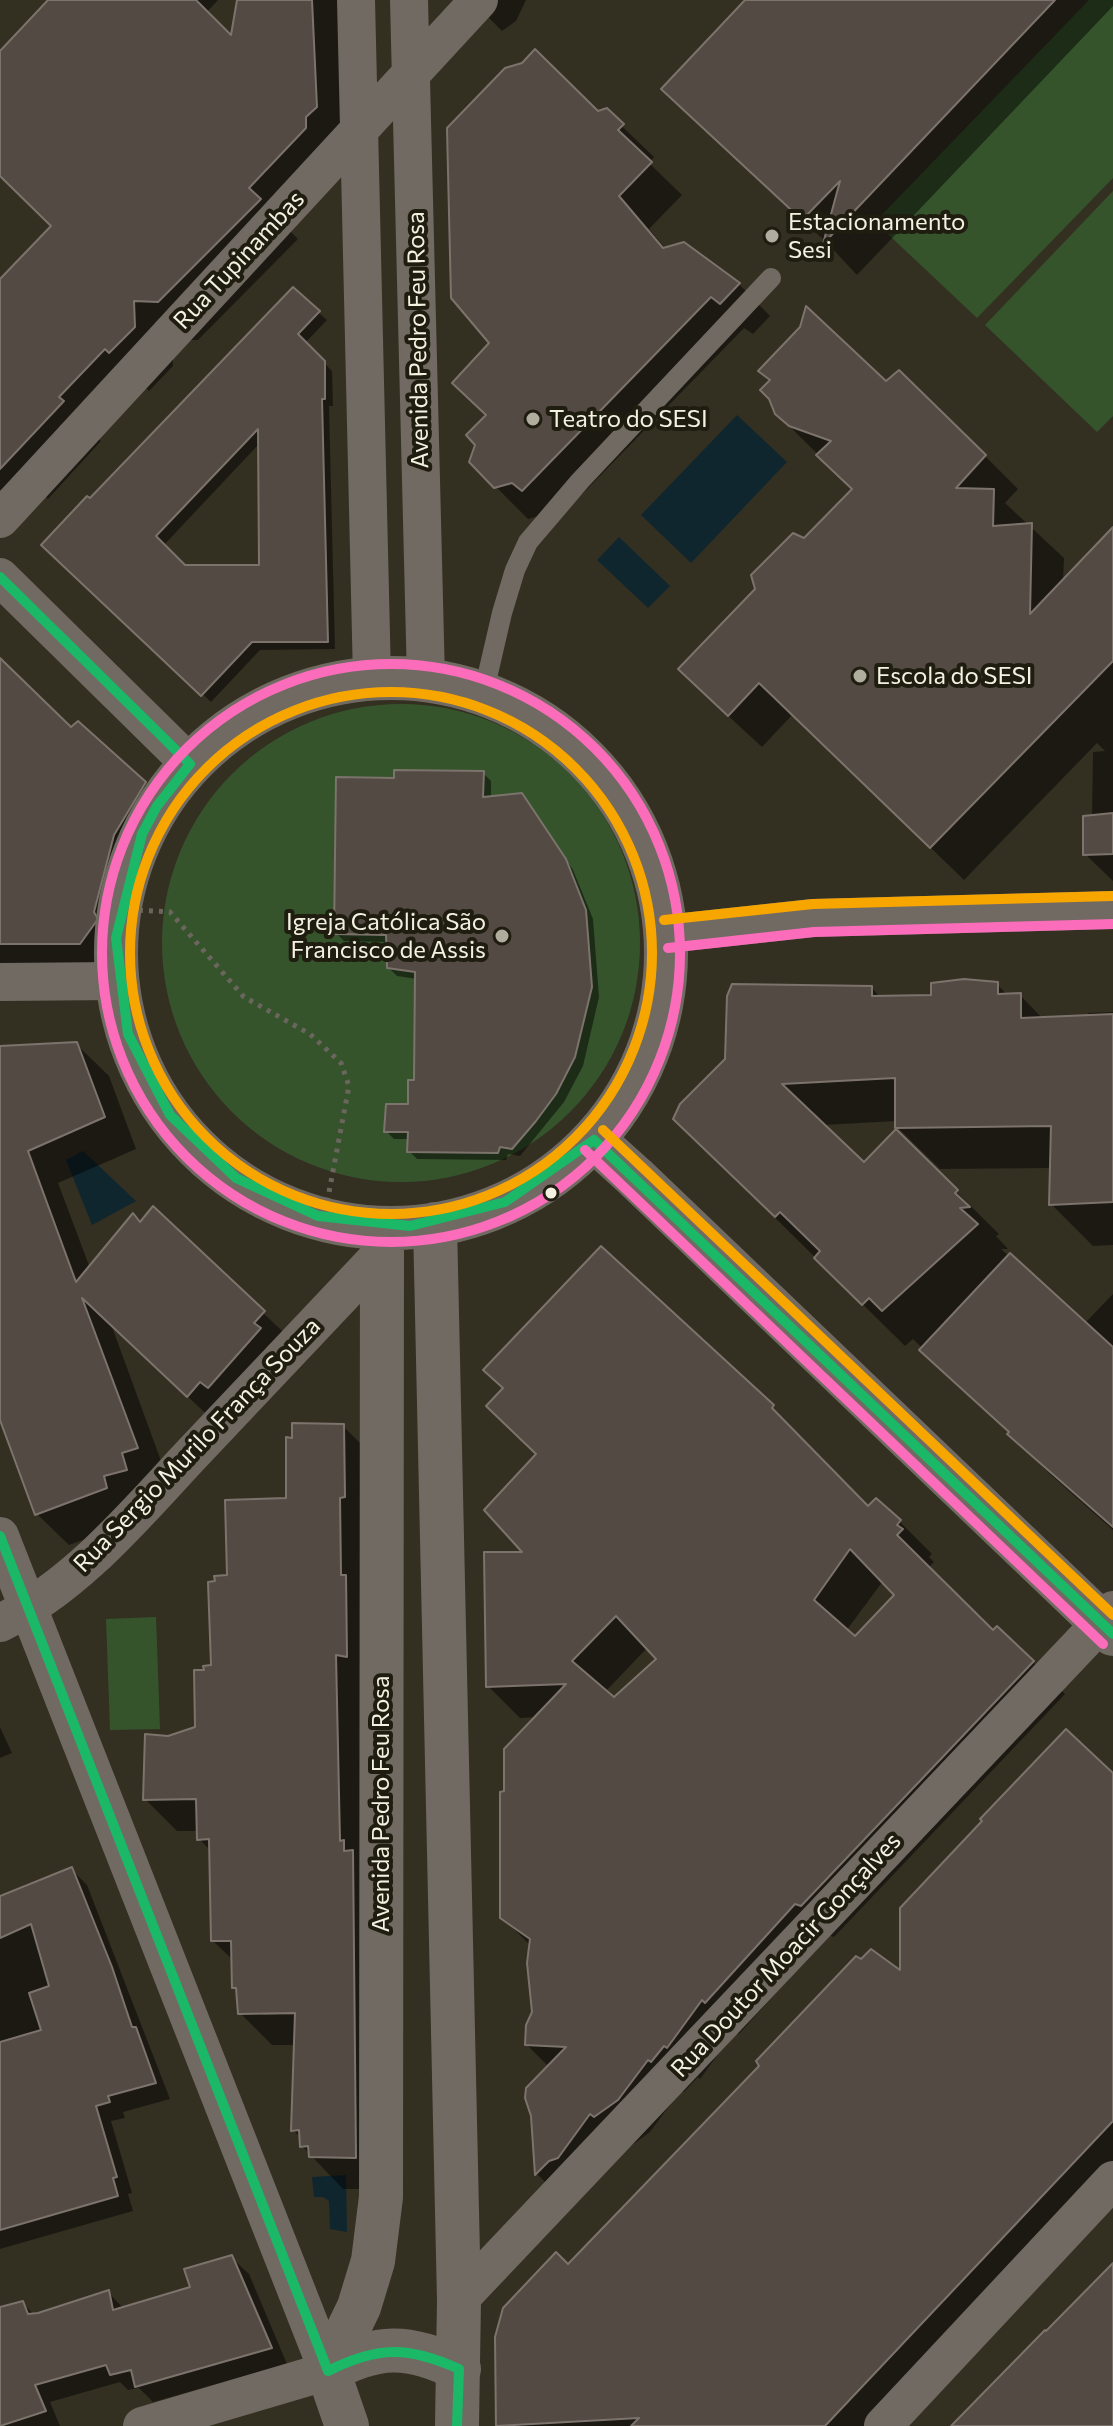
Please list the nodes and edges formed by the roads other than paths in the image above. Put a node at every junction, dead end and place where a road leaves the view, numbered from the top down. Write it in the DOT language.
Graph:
graph roads {
  1 [pos="356,0"];
  2 [pos="409,0"];
  3 [pos="479,0"];
  4 [pos="413,70"];
  5 [pos="358,131"];
  6 [pos="771,278"];
  7 [pos="0,519"];
  8 [pos="0,577"];
  9 [pos="372,678"];
  10 [pos="426,680"];
  11 [pos="483,695"];
  12 [pos="190,764"];
  13 [pos="1113,910"];
  14 [pos="666,934"];
  15 [pos="117,981"];
  16 [pos="0,982"];
  17 [pos="594,1140"];
  18 [pos="435,1224"];
  19 [pos="382,1240"];
  20 [pos="0,1536"];
  21 [pos="14,1616"];
  22 [pos="1109,1622"];
  23 [pos="1113,2180"];
  24 [pos="459,2300"];
  25 [pos="459,2369"];
  26 [pos="328,2371"];
  27 [pos="142,2426"];
  28 [pos="347,2426"];
  29 [pos="457,2426"];
  30 [pos="883,2426"];
  1 -- 5 [label="street"];
  2 -- 4 [label="street, Avenida Pedro Feu Rosa"];
  3 -- 4 [label="street, Rua Tupinambas"];
  4 -- 5 [label="street, Rua Tupinambas"];
  4 -- 10 [label="street, Avenida Pedro Feu Rosa"];
  5 -- 7 [label="street, Rua Tupinambas"];
  5 -- 9 [label="street"];
  6 -- 11 [label="lane"];
  8 -- 12 [label="street"];
  9 -- 10 [label="street"];
  9 -- 12 [label="street"];
  10 -- 11 [label="street"];
  11 -- 14 [label="street"];
  12 -- 15 [label="street"];
  13 -- 14 [label="street"];
  14 -- 17 [label="street"];
  15 -- 16 [label="street"];
  15 -- 19 [label="street"];
  17 -- 18 [label="street"];
  17 -- 22 [label="street"];
  18 -- 19 [label="street"];
  18 -- 24 [label="street"];
  19 -- 21 [label="street, Rua Sergio Murilo França Souza"];
  19 -- 26 [label="street, Avenida Pedro Feu Rosa"];
  20 -- 21 [label="street"];
  21 -- 26 [label="street"];
  22 -- 24 [label="street, Rua Doutor Moacir Gonçalves"];
  23 -- 30 [label="street"];
  24 -- 25 [label="street"];
  25 -- 26 [label="street"];
  25 -- 29 [label="street"];
  26 -- 27 [label="street"];
  26 -- 28 [label="street"];
}
